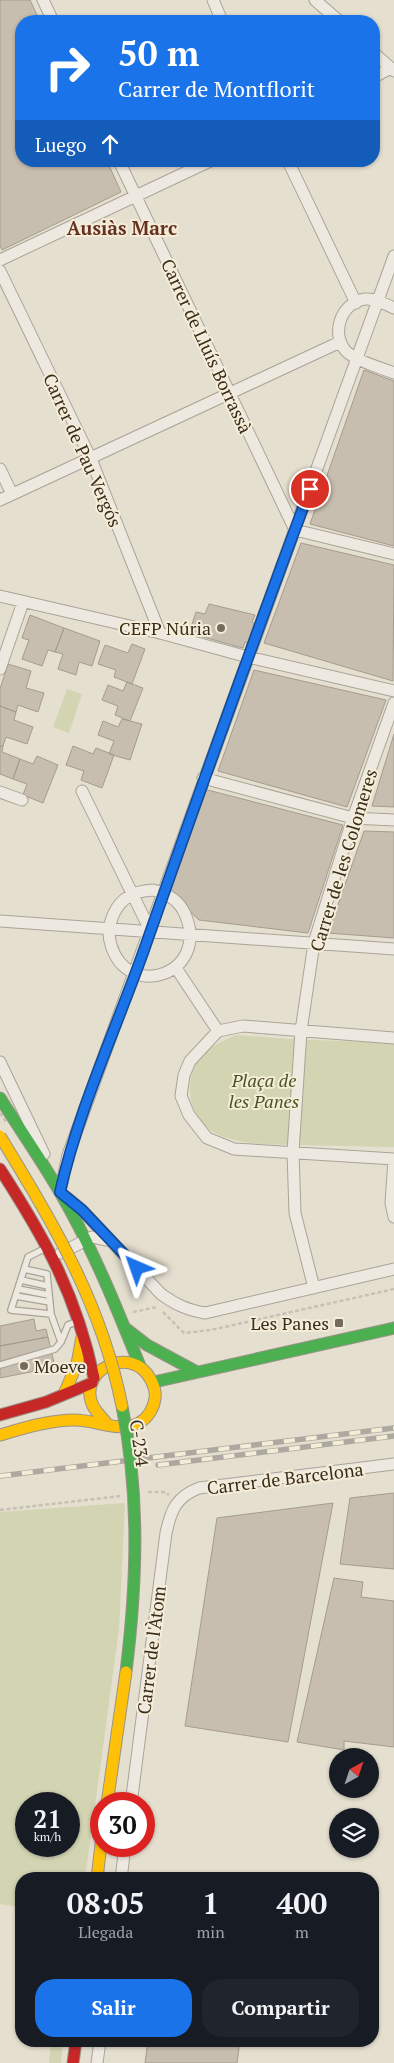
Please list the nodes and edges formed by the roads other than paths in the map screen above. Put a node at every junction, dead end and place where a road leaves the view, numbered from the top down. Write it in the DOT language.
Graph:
graph roads {
  1 [pos="43,0"];
  2 [pos="212,0"];
  3 [pos="315,0"];
  4 [pos="50,15"];
  5 [pos="219,15"];
  6 [pos="331,15"];
  7 [pos="380,58"];
  8 [pos="392,69"];
  9 [pos="380,74"];
  10 [pos="123,167"];
  11 [pos="198,167"];
  12 [pos="291,167"];
  13 [pos="136,197"];
  14 [pos="394,256"];
  15 [pos="0,260"];
  16 [pos="0,271"];
  17 [pos="378,301"];
  18 [pos="356,303"];
  19 [pos="394,308"];
  20 [pos="340,342"];
  21 [pos="357,359"];
  22 [pos="394,373"];
  23 [pos="229,394"];
  24 [pos="91,458"];
  25 [pos="0,468"];
  26 [pos="12,494"];
  27 [pos="0,500"];
  28 [pos="295,530"];
  29 [pos="394,554"];
  30 [pos="0,596"];
  31 [pos="24,602"];
  32 [pos="160,633"];
  33 [pos="248,657"];
  34 [pos="0,669"];
  35 [pos="394,691"];
  36 [pos="394,704"];
  37 [pos="203,778"];
  38 [pos="82,791"];
  39 [pos="0,792"];
  40 [pos="22,800"];
  41 [pos="353,818"];
  42 [pos="394,820"];
  43 [pos="164,892"];
  44 [pos="132,894"];
  45 [pos="0,921"];
  46 [pos="109,928"];
  47 [pos="150,930"];
  48 [pos="190,933"];
  49 [pos="314,943"];
  50 [pos="394,949"];
  51 [pos="176,968"];
  52 [pos="135,974"];
  53 [pos="301,1031"];
  54 [pos="218,1032"];
  55 [pos="394,1038"];
  56 [pos="0,1062"];
  57 [pos="0,1098"];
  58 [pos="0,1136"];
  59 [pos="293,1152"];
  60 [pos="394,1159"];
  61 [pos="0,1169"];
  62 [pos="60,1192"];
  63 [pos="394,1217"];
  64 [pos="85,1240"];
  65 [pos="112,1241"];
  66 [pos="48,1247"];
  67 [pos="55,1261"];
  68 [pos="24,1269"];
  69 [pos="394,1269"];
  70 [pos="21,1280"];
  71 [pos="48,1286"];
  72 [pos="314,1288"];
  73 [pos="18,1289"];
  74 [pos="16,1296"];
  75 [pos="50,1299"];
  76 [pos="52,1314"];
  77 [pos="78,1321"];
  78 [pos="125,1328"];
  79 [pos="394,1328"];
  80 [pos="82,1335"];
  81 [pos="61,1342"];
  82 [pos="0,1365"];
  83 [pos="140,1366"];
  84 [pos="197,1372"];
  85 [pos="93,1380"];
  86 [pos="154,1382"];
  87 [pos="64,1394"];
  88 [pos="0,1415"];
  89 [pos="107,1424"];
  90 [pos="0,1435"];
  91 [pos="394,1464"];
  92 [pos="180,1500"];
  93 [pos="109,1792"];
  94 [pos="133,1792"];
  95 [pos="100,1857"];
  96 [pos="124,1857"];
  97 [pos="98,1872"];
  98 [pos="122,1872"];
  99 [pos="75,2047"];
  100 [pos="99,2047"];
  101 [pos="73,2063"];
  102 [pos="97,2063"];
  1 -- 4 [label="street"];
  2 -- 5 [label="street"];
  3 -- 6 [label="street"];
  7 -- 8 [label="street"];
  8 -- 9 [label="street"];
  10 -- 13 [label="street, Carrer de Lluís Borrassà"];
  11 -- 13 [label="street"];
  12 -- 18 [label="street"];
  13 -- 15 [label="street"];
  13 -- 23 [label="street, Carrer de Lluís Borrassà"];
  14 -- 17 [label="street"];
  16 -- 24 [label="street, Carrer de Pau Vergós"];
  17 -- 18 [label="street"];
  17 -- 19 [label="street"];
  17 -- 21 [label="street"];
  18 -- 20 [label="street"];
  20 -- 21 [label="street"];
  20 -- 23 [label="street"];
  21 -- 22 [label="street"];
  21 -- 28 [label="street"];
  23 -- 24 [label="street"];
  23 -- 28 [label="street, Carrer de Lluís Borrassà"];
  24 -- 26 [label="street"];
  24 -- 32 [label="street, Carrer de Pau Vergós"];
  25 -- 26 [label="street"];
  26 -- 27 [label="street"];
  28 -- 29 [label="street"];
  28 -- 33 [label="street"];
  30 -- 31 [label="street"];
  31 -- 32 [label="street"];
  31 -- 34 [label="street"];
  32 -- 33 [label="street"];
  33 -- 35 [label="street"];
  33 -- 37 [label="street"];
  36 -- 41 [label="street, Carrer de les Colomeres"];
  37 -- 41 [label="street"];
  37 -- 43 [label="street"];
  38 -- 44 [label="street"];
  39 -- 40 [label="street"];
  41 -- 42 [label="street"];
  41 -- 49 [label="street, Carrer de les Colomeres"];
  43 -- 44 [label="street"];
  43 -- 47 [label="street"];
  43 -- 48 [label="street"];
  44 -- 46 [label="street"];
  44 -- 47 [label="street"];
  45 -- 46 [label="street"];
  46 -- 47 [label="street"];
  46 -- 52 [label="street"];
  47 -- 48 [label="street"];
  47 -- 52 [label="street"];
  48 -- 49 [label="street"];
  48 -- 51 [label="street"];
  49 -- 50 [label="street"];
  49 -- 53 [label="street, Carrer de les Colomeres"];
  51 -- 52 [label="street"];
  51 -- 54 [label="street"];
  52 -- 62 [label="street"];
  53 -- 54 [label="street"];
  53 -- 55 [label="street"];
  53 -- 59 [label="street, Carrer de les Colomeres"];
  54 -- 59 [label="street"];
  56 -- 62 [label="street"];
  57 -- 62 [label="street"];
  58 -- 93 [label="street, C-234, bridge"];
  59 -- 60 [label="street"];
  59 -- 72 [label="street, Carrer de les Colomeres"];
  60 -- 63 [label="street"];
  61 -- 66 [label="street"];
  62 -- 64 [label="street"];
  62 -- 65 [label="street"];
  64 -- 65 [label="street"];
  64 -- 67 [label="street"];
  64 -- 78 [label="street"];
  65 -- 72 [label="street"];
  66 -- 67 [label="street"];
  66 -- 68 [label="lane"];
  67 -- 77 [label="street"];
  68 -- 70 [label="lane"];
  68 -- 71 [label="lane"];
  69 -- 72 [label="street"];
  70 -- 71 [label="lane"];
  70 -- 73 [label="lane"];
  71 -- 75 [label="lane"];
  73 -- 74 [label="lane"];
  73 -- 75 [label="lane"];
  74 -- 75 [label="lane"];
  74 -- 76 [label="lane"];
  75 -- 76 [label="lane"];
  76 -- 81 [label="lane"];
  77 -- 80 [label="street"];
  77 -- 81 [label="lane"];
  78 -- 83 [label="street"];
  78 -- 84 [label="street"];
  79 -- 84 [label="street"];
  80 -- 85 [label="street"];
  80 -- 87 [label="street"];
  81 -- 82 [label="lane"];
  83 -- 85 [label="street"];
  83 -- 86 [label="street"];
  84 -- 86 [label="street"];
  85 -- 87 [label="street"];
  85 -- 89 [label="street"];
  86 -- 89 [label="street"];
  87 -- 88 [label="street"];
  89 -- 90 [label="street"];
  91 -- 92 [label="street, Carrer de Barcelona"];
  92 -- 94 [label="street, Carrer de l'Àtom"];
  95 -- 97 [label="street"];
  96 -- 98 [label="street"];
  99 -- 101 [label="street"];
  100 -- 102 [label="street"];
}
